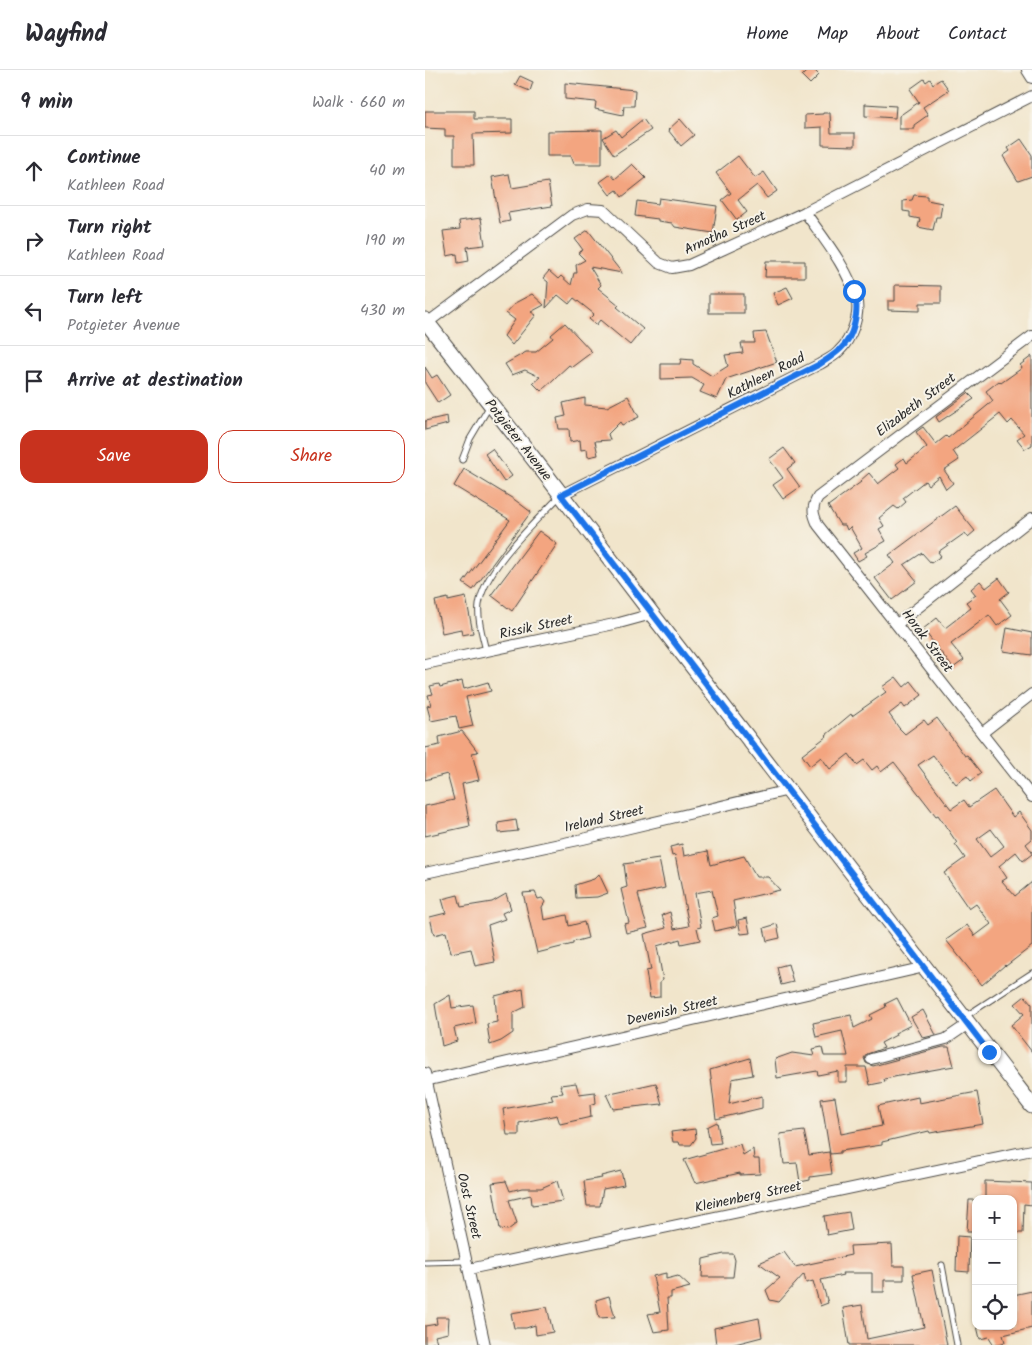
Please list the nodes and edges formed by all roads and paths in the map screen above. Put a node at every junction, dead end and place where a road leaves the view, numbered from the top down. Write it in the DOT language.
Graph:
graph roads {
  1 [pos="1027,70"];
  2 [pos="1032,78"];
  3 [pos="1032,96"];
  4 [pos="805,212"];
  5 [pos="426,322"];
  6 [pos="1032,336"];
  7 [pos="490,404"];
  8 [pos="462,460"];
  9 [pos="561,495"];
  10 [pos="818,497"];
  11 [pos="1032,518"];
  12 [pos="652,614"];
  13 [pos="897,624"];
  14 [pos="486,651"];
  15 [pos="425,664"];
  16 [pos="1032,694"];
  17 [pos="982,733"];
  18 [pos="789,790"];
  19 [pos="1032,797"];
  20 [pos="425,873"];
  21 [pos="925,967"];
  22 [pos="1032,973"];
  23 [pos="966,1021"];
  24 [pos="871,1059"];
  25 [pos="426,1078"];
  26 [pos="1032,1106"];
  27 [pos="1032,1150"];
  28 [pos="425,1262"];
  29 [pos="468,1265"];
  30 [pos="942,1265"];
  31 [pos="485,1345"];
  32 [pos="957,1345"];
  1 -- 2 [label="street"];
  3 -- 4 [label="street, Arnotha Street"];
  4 -- 5 [label="street, Arnotha Street"];
  4 -- 9 [label="street, Kathleen Road"];
  5 -- 7 [label="street, Potgieter Avenue"];
  6 -- 10 [label="street, Elizabeth Street"];
  7 -- 8 [label="lane"];
  7 -- 9 [label="street, Potgieter Avenue"];
  9 -- 12 [label="street, Potgieter Avenue"];
  9 -- 14 [label="lane"];
  10 -- 13 [label="street, Horak Street"];
  11 -- 13 [label="street"];
  12 -- 14 [label="street, Rissik Street"];
  12 -- 18 [label="street, Potgieter Avenue"];
  13 -- 17 [label="street, Horak Street"];
  14 -- 15 [label="street, Rissik Street"];
  16 -- 17 [label="street"];
  17 -- 19 [label="street, Horak Street"];
  18 -- 20 [label="street, Ireland Street"];
  18 -- 21 [label="street, Potgieter Avenue"];
  21 -- 23 [label="street, Potgieter Avenue"];
  21 -- 25 [label="street, Devenish Street"];
  22 -- 23 [label="lane"];
  23 -- 24 [label="street"];
  23 -- 26 [label="street, Potgieter Avenue"];
  25 -- 29 [label="street, Oost Street"];
  27 -- 29 [label="street, Kleinenberg Street"];
  28 -- 29 [label="lane"];
  29 -- 31 [label="street, Oost Street"];
  30 -- 32 [label="lane"];
}
